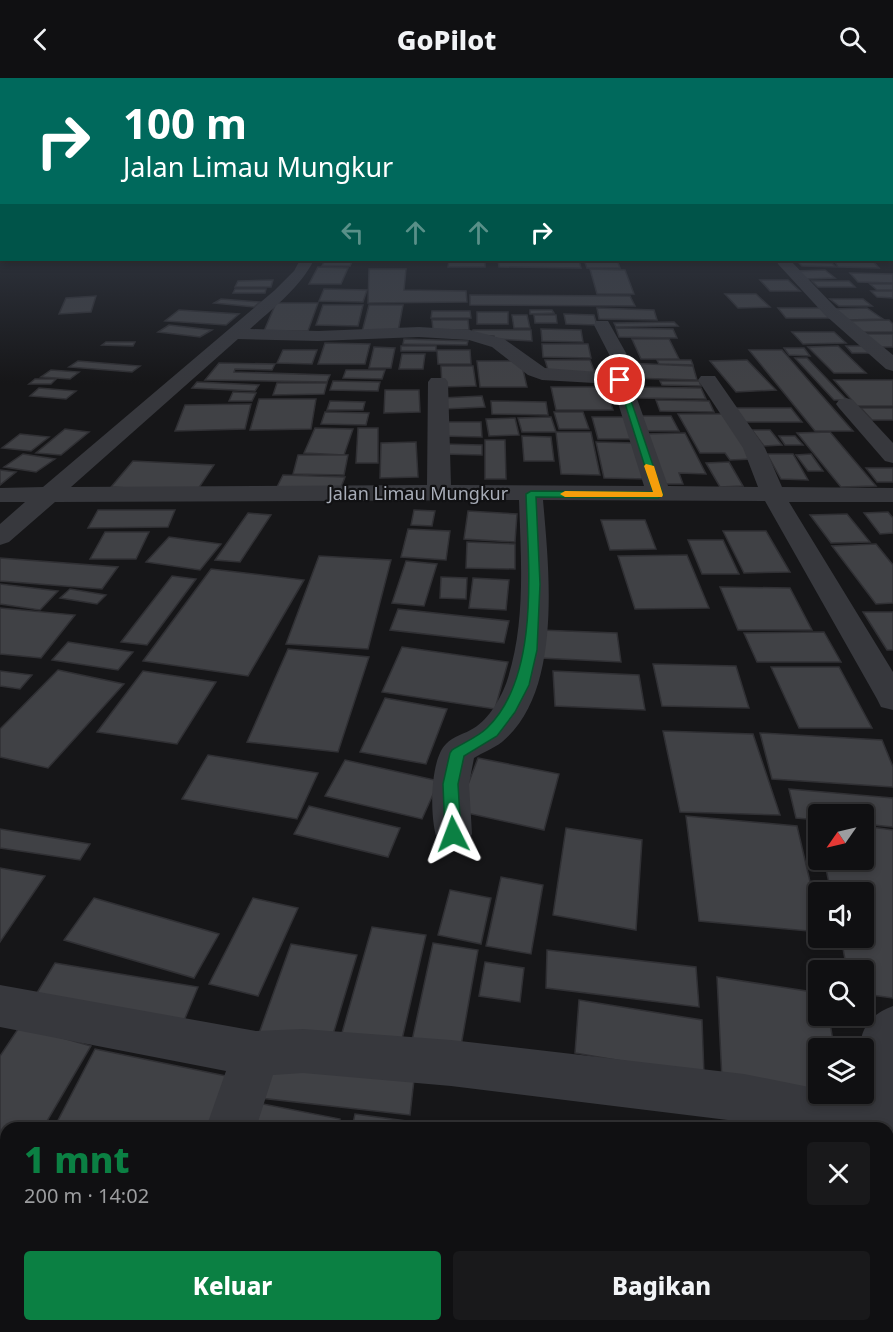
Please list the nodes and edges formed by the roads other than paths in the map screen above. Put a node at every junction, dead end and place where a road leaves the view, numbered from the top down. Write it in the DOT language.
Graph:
graph roads {
  1 [pos="304,266"];
  2 [pos="787,266"];
  3 [pos="602,325"];
  4 [pos="236,334"];
  5 [pos="893,366"];
  6 [pos="620,380"];
  7 [pos="708,380"];
  8 [pos="438,382"];
  9 [pos="846,404"];
  10 [pos="893,456"];
  11 [pos="439,492"];
  12 [pos="531,494"];
  13 [pos="0,495"];
  14 [pos="50,495"];
  15 [pos="658,495"];
  16 [pos="893,495"];
  17 [pos="774,496"];
  18 [pos="0,537"];
  19 [pos="893,699"];
  20 [pos="453,834"];
  21 [pos="0,1006"];
  22 [pos="893,1028"];
  23 [pos="256,1054"];
  24 [pos="233,1122"];
  25 [pos="856,1122"];
  26 [pos="879,1122"];
  1 -- 4 [label="street"];
  2 -- 5 [label="street"];
  3 -- 6 [label="street"];
  4 -- 6 [label="street"];
  4 -- 14 [label="street"];
  6 -- 15 [label="street"];
  7 -- 17 [label="street"];
  8 -- 11 [label="street"];
  9 -- 10 [label="street"];
  11 -- 12 [label="street, Jalan Limau Mungkur"];
  11 -- 14 [label="street, Jalan Limau Mungkur"];
  12 -- 15 [label="street, Jalan Limau Mungkur"];
  12 -- 20 [label="street"];
  13 -- 14 [label="street, Jalan Limau Mungkur"];
  14 -- 18 [label="street"];
  15 -- 17 [label="street, Jalan Limau Mungkur"];
  16 -- 17 [label="street, Jalan Limau Mungkur"];
  17 -- 19 [label="street"];
  21 -- 23 [label="street"];
  22 -- 26 [label="street"];
  23 -- 24 [label="street"];
  23 -- 25 [label="street"];
}
